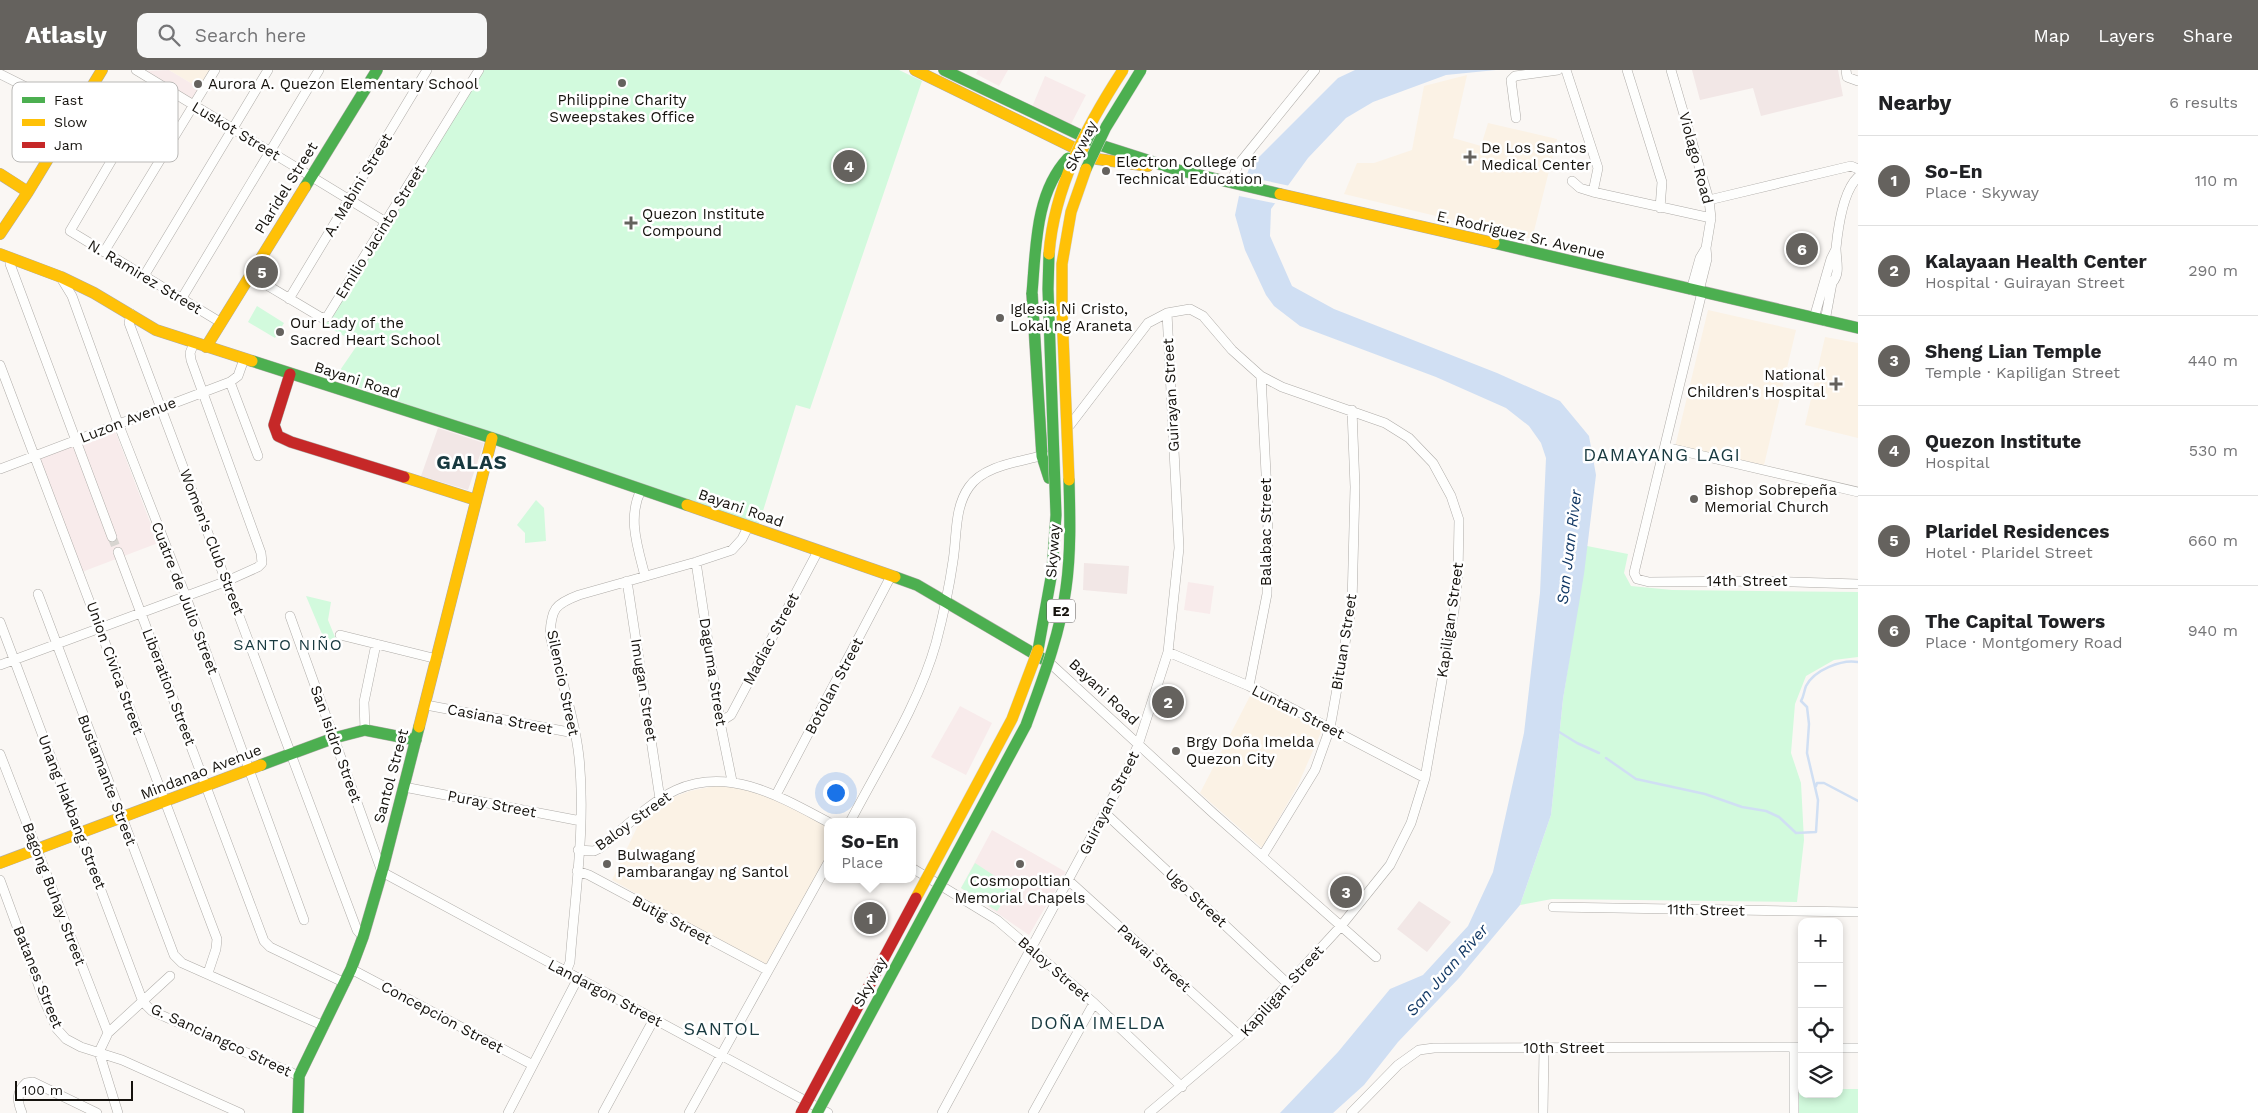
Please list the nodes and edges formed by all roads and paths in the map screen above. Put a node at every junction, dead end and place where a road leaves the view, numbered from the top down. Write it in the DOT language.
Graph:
graph roads {
  1 [pos="102,70"];
  2 [pos="136,70"];
  3 [pos="215,70"];
  4 [pos="268,70"];
  5 [pos="319,70"];
  6 [pos="376,70"];
  7 [pos="427,70"];
  8 [pos="479,70"];
  9 [pos="915,70"];
  10 [pos="944,70"];
  11 [pos="1123,70"];
  12 [pos="1141,70"];
  13 [pos="1315,70"];
  14 [pos="1558,70"];
  15 [pos="1566,70"];
  16 [pos="1627,70"];
  17 [pos="1671,70"];
  18 [pos="1846,70"];
  19 [pos="0,74"];
  20 [pos="1858,81"];
  21 [pos="16,82"];
  22 [pos="95,82"];
  23 [pos="155,82"];
  24 [pos="178,96"];
  25 [pos="193,105"];
  26 [pos="1516,118"];
  27 [pos="1091,127"];
  28 [pos="232,129"];
  29 [pos="178,130"];
  30 [pos="269,151"];
  31 [pos="46,162"];
  32 [pos="111,162"];
  33 [pos="158,162"];
  34 [pos="1858,169"];
  35 [pos="1178,170"];
  36 [pos="0,174"];
  37 [pos="311,176"];
  38 [pos="1858,177"];
  39 [pos="1572,181"];
  40 [pos="1236,184"];
  41 [pos="28,192"];
  42 [pos="1593,192"];
  43 [pos="350,199"];
  44 [pos="1709,200"];
  45 [pos="1660,208"];
  46 [pos="1711,218"];
  47 [pos="386,222"];
  48 [pos="0,234"];
  49 [pos="104,252"];
  50 [pos="5,256"];
  51 [pos="250,275"];
  52 [pos="144,276"];
  53 [pos="61,278"];
  54 [pos="1697,291"];
  55 [pos="182,298"];
  56 [pos="289,299"];
  57 [pos="1168,313"];
  58 [pos="131,314"];
  59 [pos="1819,319"];
  60 [pos="220,322"];
  61 [pos="1858,328"];
  62 [pos="194,343"];
  63 [pos="206,347"];
  64 [pos="244,359"];
  65 [pos="0,365"];
  66 [pos="290,374"];
  67 [pos="1261,376"];
  68 [pos="230,382"];
  69 [pos="202,392"];
  70 [pos="162,407"];
  71 [pos="1352,410"];
  72 [pos="118,423"];
  73 [pos="1070,425"];
  74 [pos="492,438"];
  75 [pos="75,440"];
  76 [pos="1665,447"];
  77 [pos="1046,455"];
  78 [pos="35,456"];
  79 [pos="258,456"];
  80 [pos="0,469"];
  81 [pos="1049,478"];
  82 [pos="641,490"];
  83 [pos="1858,492"];
  84 [pos="476,500"];
  85 [pos="748,527"];
  86 [pos="112,536"];
  87 [pos="818,551"];
  88 [pos="119,555"];
  89 [pos="696,562"];
  90 [pos="645,576"];
  91 [pos="891,576"];
  92 [pos="1637,579"];
  93 [pos="226,581"];
  94 [pos="627,581"];
  95 [pos="1858,584"];
  96 [pos="38,594"];
  97 [pos="186,597"];
  98 [pos="946,602"];
  99 [pos="141,612"];
  100 [pos="290,616"];
  101 [pos="0,622"];
  102 [pos="100,628"];
  103 [pos="340,635"];
  104 [pos="55,644"];
  105 [pos="376,644"];
  106 [pos="1168,652"];
  107 [pos="437,659"];
  108 [pos="15,660"];
  109 [pos="0,665"];
  110 [pos="1052,665"];
  111 [pos="1249,686"];
  112 [pos="426,705"];
  113 [pos="720,722"];
  114 [pos="1330,728"];
  115 [pos="365,730"];
  116 [pos="574,733"];
  117 [pos="334,738"];
  118 [pos="416,740"];
  119 [pos="1138,745"];
  120 [pos="0,754"];
  121 [pos="292,754"];
  122 [pos="249,769"];
  123 [pos="1425,778"];
  124 [pos="732,781"];
  125 [pos="206,786"];
  126 [pos="404,787"];
  127 [pos="776,795"];
  128 [pos="660,799"];
  129 [pos="165,802"];
  130 [pos="1105,813"];
  131 [pos="121,818"];
  132 [pos="852,818"];
  133 [pos="824,820"];
  134 [pos="581,821"];
  135 [pos="80,833"];
  136 [pos="36,850"];
  137 [pos="578,850"];
  138 [pos="1263,855"];
  139 [pos="0,863"];
  140 [pos="824,870"];
  141 [pos="916,870"];
  142 [pos="577,871"];
  143 [pos="382,872"];
  144 [pos="0,880"];
  145 [pos="1068,880"];
  146 [pos="1553,907"];
  147 [pos="1858,912"];
  148 [pos="920,919"];
  149 [pos="304,920"];
  150 [pos="1341,926"];
  151 [pos="363,937"];
  152 [pos="1030,947"];
  153 [pos="1376,957"];
  154 [pos="351,969"];
  155 [pos="767,970"];
  156 [pos="566,972"];
  157 [pos="208,973"];
  158 [pos="170,976"];
  159 [pos="578,978"];
  160 [pos="345,983"];
  161 [pos="1288,984"];
  162 [pos="143,1002"];
  163 [pos="1094,1003"];
  164 [pos="654,1019"];
  165 [pos="324,1026"];
  166 [pos="108,1033"];
  167 [pos="1240,1036"];
  168 [pos="1798,1047"];
  169 [pos="1544,1048"];
  170 [pos="1843,1048"];
  171 [pos="1858,1048"];
  172 [pos="99,1052"];
  173 [pos="721,1055"];
  174 [pos="533,1065"];
  175 [pos="299,1076"];
  176 [pos="1182,1087"];
  177 [pos="22,1113"];
  178 [pos="96,1113"];
  179 [pos="118,1113"];
  180 [pos="240,1113"];
  181 [pos="298,1113"];
  182 [pos="508,1113"];
  183 [pos="603,1113"];
  184 [pos="689,1113"];
  185 [pos="802,1113"];
  186 [pos="817,1113"];
  187 [pos="828,1113"];
  188 [pos="942,1113"];
  189 [pos="1033,1113"];
  190 [pos="1149,1113"];
  191 [pos="1351,1113"];
  192 [pos="1543,1113"];
  193 [pos="1794,1113"];
  1 -- 22 [label="main road"];
  2 -- 23 [label="street, Luskot Street"];
  3 -- 25 [label="street"];
  4 -- 28 [label="street"];
  5 -- 30 [label="street"];
  6 -- 37 [label="main road, Plaridel Street"];
  7 -- 43 [label="street, A. Mabini Street"];
  8 -- 47 [label="street, Emilio Jacinto Street"];
  9 -- 35 [label="main road, E. Rodriguez Sr. Avenue"];
  10 -- 35 [label="main road, E. Rodriguez Sr. Avenue"];
  11 -- 27 [label="main road, Skyway / E2, bridge"];
  12 -- 148 [label="main road, Skyway / E2, bridge"];
  13 -- 40 [label="street"];
  14 -- 26 [label="street"];
  15 -- 42 [label="street"];
  16 -- 45 [label="street"];
  17 -- 44 [label="street, Violago Road"];
  18 -- 20 [label="street"];
  19 -- 21 [label="street"];
  24 -- 25 [label="street, Luskot Street"];
  25 -- 28 [label="street, Luskot Street"];
  25 -- 29 [label="street"];
  27 -- 77 [label="main road, bridge"];
  27 -- 185 [label="main road, Skyway / E2, bridge"];
  28 -- 30 [label="street, Luskot Street"];
  28 -- 52 [label="street"];
  30 -- 37 [label="street, Luskot Street"];
  30 -- 55 [label="street"];
  31 -- 41 [label="main road"];
  32 -- 49 [label="street, N. Ramirez Street"];
  33 -- 49 [label="street"];
  34 -- 44 [label="street"];
  35 -- 40 [label="main road, E. Rodriguez Sr. Avenue"];
  36 -- 41 [label="main road"];
  37 -- 43 [label="street, Luskot Street"];
  37 -- 51 [label="main road, Plaridel Street"];
  38 -- 59 [label="street"];
  39 -- 42 [label="street"];
  40 -- 54 [label="main road, E. Rodriguez Sr. Avenue"];
  41 -- 48 [label="main road"];
  42 -- 45 [label="street"];
  43 -- 47 [label="street, Luskot Street"];
  43 -- 56 [label="street, A. Mabini Street"];
  44 -- 46 [label="street, Violago Road"];
  45 -- 46 [label="street"];
  46 -- 54 [label="street, Violago Road"];
  47 -- 56 [label="street, Emilio Jacinto Street"];
  49 -- 52 [label="street, N. Ramirez Street"];
  50 -- 53 [label="main road, Bayani Road"];
  50 -- 75 [label="street"];
  51 -- 56 [label="street, Emilio Jacinto Street"];
  51 -- 60 [label="main road, Plaridel Street"];
  52 -- 55 [label="street, N. Ramirez Street"];
  53 -- 58 [label="main road, Bayani Road"];
  53 -- 72 [label="street, Cuatre de Julio Street"];
  54 -- 59 [label="main road, E. Rodriguez Sr. Avenue"];
  54 -- 76 [label="street, Violago Road"];
  55 -- 60 [label="street, N. Ramirez Street"];
  57 -- 67 [label="street, Kapiligan Street"];
  57 -- 73 [label="street, Kapiligan Street"];
  57 -- 106 [label="street, Guirayan Street"];
  58 -- 62 [label="main road, Bayani Road"];
  58 -- 70 [label="street, Women's Club Street"];
  59 -- 61 [label="main road, E. Rodriguez Sr. Avenue"];
  60 -- 63 [label="main road, Plaridel Street"];
  62 -- 63 [label="main road, Bayani Road"];
  62 -- 69 [label="street"];
  63 -- 64 [label="main road, Bayani Road"];
  64 -- 66 [label="main road, Bayani Road"];
  64 -- 68 [label="street"];
  65 -- 78 [label="street, Union Civica Street"];
  66 -- 74 [label="main road, Bayani Road"];
  66 -- 84 [label="main road"];
  67 -- 71 [label="street, Kapiligan Street"];
  67 -- 111 [label="street, Balabac Street"];
  68 -- 69 [label="street, Luzon Avenue"];
  68 -- 79 [label="street"];
  69 -- 70 [label="street, Luzon Avenue"];
  69 -- 93 [label="street"];
  70 -- 72 [label="street, Luzon Avenue"];
  70 -- 93 [label="street, Women's Club Street"];
  71 -- 114 [label="street, Bituan Street"];
  71 -- 123 [label="street, Kapiligan Street"];
  72 -- 75 [label="street, Luzon Avenue"];
  72 -- 97 [label="street, Cuatre de Julio Street"];
  74 -- 82 [label="main road, Bayani Road"];
  74 -- 84 [label="main road, Santol Street"];
  75 -- 78 [label="street, Luzon Avenue"];
  75 -- 86 [label="street"];
  76 -- 83 [label="street"];
  76 -- 92 [label="street, Violago Road"];
  77 -- 81 [label="main road"];
  77 -- 98 [label="street"];
  78 -- 80 [label="street, Luzon Avenue"];
  78 -- 102 [label="street, Union Civica Street"];
  82 -- 85 [label="main road, Bayani Road"];
  82 -- 90 [label="street"];
  84 -- 107 [label="main road, Santol Street"];
  85 -- 87 [label="main road, Bayani Road"];
  85 -- 89 [label="street, Silencio Street"];
  87 -- 91 [label="main road, Bayani Road"];
  87 -- 113 [label="street, Madiac Street"];
  88 -- 99 [label="street, Liberation Street"];
  89 -- 90 [label="street, Silencio Street"];
  89 -- 113 [label="street, Daguma Street"];
  90 -- 94 [label="street, Silencio Street"];
  91 -- 98 [label="main road, Bayani Road"];
  91 -- 127 [label="street, Botolan Street"];
  92 -- 95 [label="street, 14th Street"];
  93 -- 97 [label="street"];
  93 -- 121 [label="street, Women's Club Street"];
  94 -- 116 [label="street, Silencio Street"];
  94 -- 128 [label="street, Imugan Street"];
  96 -- 104 [label="street, Bustamante Street"];
  97 -- 99 [label="street"];
  97 -- 122 [label="street, Cuatre de Julio Street"];
  98 -- 110 [label="main road, Bayani Road"];
  98 -- 132 [label="street"];
  99 -- 102 [label="street"];
  99 -- 125 [label="street, Liberation Street"];
  100 -- 117 [label="street, San Isidro Street"];
  101 -- 108 [label="street, Unang Hakbang Street"];
  102 -- 104 [label="street"];
  102 -- 129 [label="street, Union Civica Street"];
  103 -- 105 [label="street"];
  104 -- 108 [label="street"];
  104 -- 131 [label="street, Bustamante Street"];
  105 -- 107 [label="street"];
  105 -- 115 [label="street"];
  106 -- 111 [label="street, Luntan Street"];
  106 -- 119 [label="street, Guirayan Street"];
  107 -- 112 [label="main road, Santol Street"];
  108 -- 109 [label="street"];
  108 -- 135 [label="street, Unang Hakbang Street"];
  110 -- 119 [label="street, Bayani Road"];
  111 -- 114 [label="street, Luntan Street"];
  112 -- 116 [label="street, Casiana Street"];
  112 -- 118 [label="main road, Santol Street"];
  113 -- 124 [label="street, Daguma Street"];
  114 -- 123 [label="street, Luntan Street"];
  114 -- 138 [label="street, Bituan Street"];
  115 -- 117 [label="main road, Mindanao Avenue"];
  115 -- 118 [label="main road, Mindanao Avenue"];
  116 -- 134 [label="street, Silencio Street"];
  117 -- 121 [label="main road, Mindanao Avenue"];
  117 -- 143 [label="street, San Isidro Street"];
  118 -- 126 [label="main road, Santol Street"];
  119 -- 130 [label="street, Guirayan Street"];
  119 -- 138 [label="street, Bayani Road"];
  120 -- 136 [label="street, Bagong Buhay Street"];
  121 -- 122 [label="main road, Mindanao Avenue"];
  121 -- 151 [label="street, Women's Club Street"];
  122 -- 125 [label="main road, Mindanao Avenue"];
  122 -- 149 [label="street, Cuatre de Julio Street"];
  123 -- 150 [label="street, Kapiligan Street"];
  124 -- 127 [label="street, Baloy Street"];
  124 -- 128 [label="street, Baloy Street"];
  125 -- 129 [label="main road, Mindanao Avenue"];
  125 -- 160 [label="street, Liberation Street"];
  126 -- 134 [label="street, Puray Street"];
  126 -- 143 [label="main road, Santol Street"];
  127 -- 133 [label="street, Baloy Street"];
  128 -- 137 [label="street, Baloy Street"];
  129 -- 131 [label="main road, Mindanao Avenue"];
  129 -- 157 [label="street, Union Civica Street"];
  130 -- 145 [label="street, Guirayan Street"];
  130 -- 161 [label="street, Ugo Street"];
  131 -- 135 [label="main road, Mindanao Avenue"];
  131 -- 157 [label="street, Bustamante Street"];
  134 -- 137 [label="street, Silencio Street"];
  135 -- 136 [label="main road, Mindanao Avenue"];
  135 -- 162 [label="street, Unang Hakbang Street"];
  136 -- 139 [label="main road, Mindanao Avenue"];
  136 -- 166 [label="street, Bagong Buhay Street"];
  137 -- 142 [label="street, Silencio Street"];
  138 -- 150 [label="street, Bayani Road"];
  140 -- 155 [label="street"];
  141 -- 152 [label="street, Baloy Street"];
  142 -- 155 [label="street, Butig Street"];
  142 -- 156 [label="street, Silencio Street"];
  143 -- 151 [label="main road, Santol Street"];
  143 -- 156 [label="street, Landargon Street"];
  144 -- 172 [label="street, Batanes Street"];
  145 -- 152 [label="street, Guirayan Street"];
  145 -- 167 [label="street, Pawai Street"];
  146 -- 147 [label="street, 11th Street"];
  148 -- 186 [label="main road, Skyway / E2, bridge"];
  148 -- 187 [label="main road, bridge"];
  150 -- 153 [label="street, Bayani Road"];
  150 -- 161 [label="street, Kapiligan Street"];
  151 -- 154 [label="main road, Santol Street"];
  152 -- 163 [label="street, Baloy Street"];
  152 -- 188 [label="street, Guirayan Street"];
  154 -- 160 [label="main road, Santol Street"];
  154 -- 174 [label="street, Concepcion Street"];
  155 -- 173 [label="street"];
  156 -- 159 [label="street, Landargon Street"];
  157 -- 165 [label="street"];
  158 -- 162 [label="street"];
  159 -- 164 [label="street, Landargon Street"];
  159 -- 174 [label="street"];
  160 -- 165 [label="main road, Santol Street"];
  161 -- 167 [label="street, Kapiligan Street"];
  162 -- 166 [label="street"];
  162 -- 175 [label="street, G. Sanciangco Street"];
  163 -- 176 [label="street, Baloy Street"];
  163 -- 189 [label="street"];
  164 -- 173 [label="street, Landargon Street"];
  164 -- 183 [label="street"];
  165 -- 175 [label="main road, Santol Street"];
  166 -- 172 [label="street"];
  167 -- 176 [label="street, Kapiligan Street"];
  168 -- 169 [label="street, 10th Street"];
  168 -- 193 [label="street"];
  169 -- 191 [label="street, 10th Street"];
  169 -- 192 [label="street"];
  170 -- 171 [label="street"];
  172 -- 179 [label="street"];
  172 -- 180 [label="street, Batanes Street"];
  173 -- 184 [label="street"];
  173 -- 187 [label="street, Landargon Street"];
  174 -- 182 [label="street"];
  175 -- 181 [label="main road, Santol Street"];
  176 -- 190 [label="street, Kapiligan Street"];
  177 -- 178 [label="street"];
}
